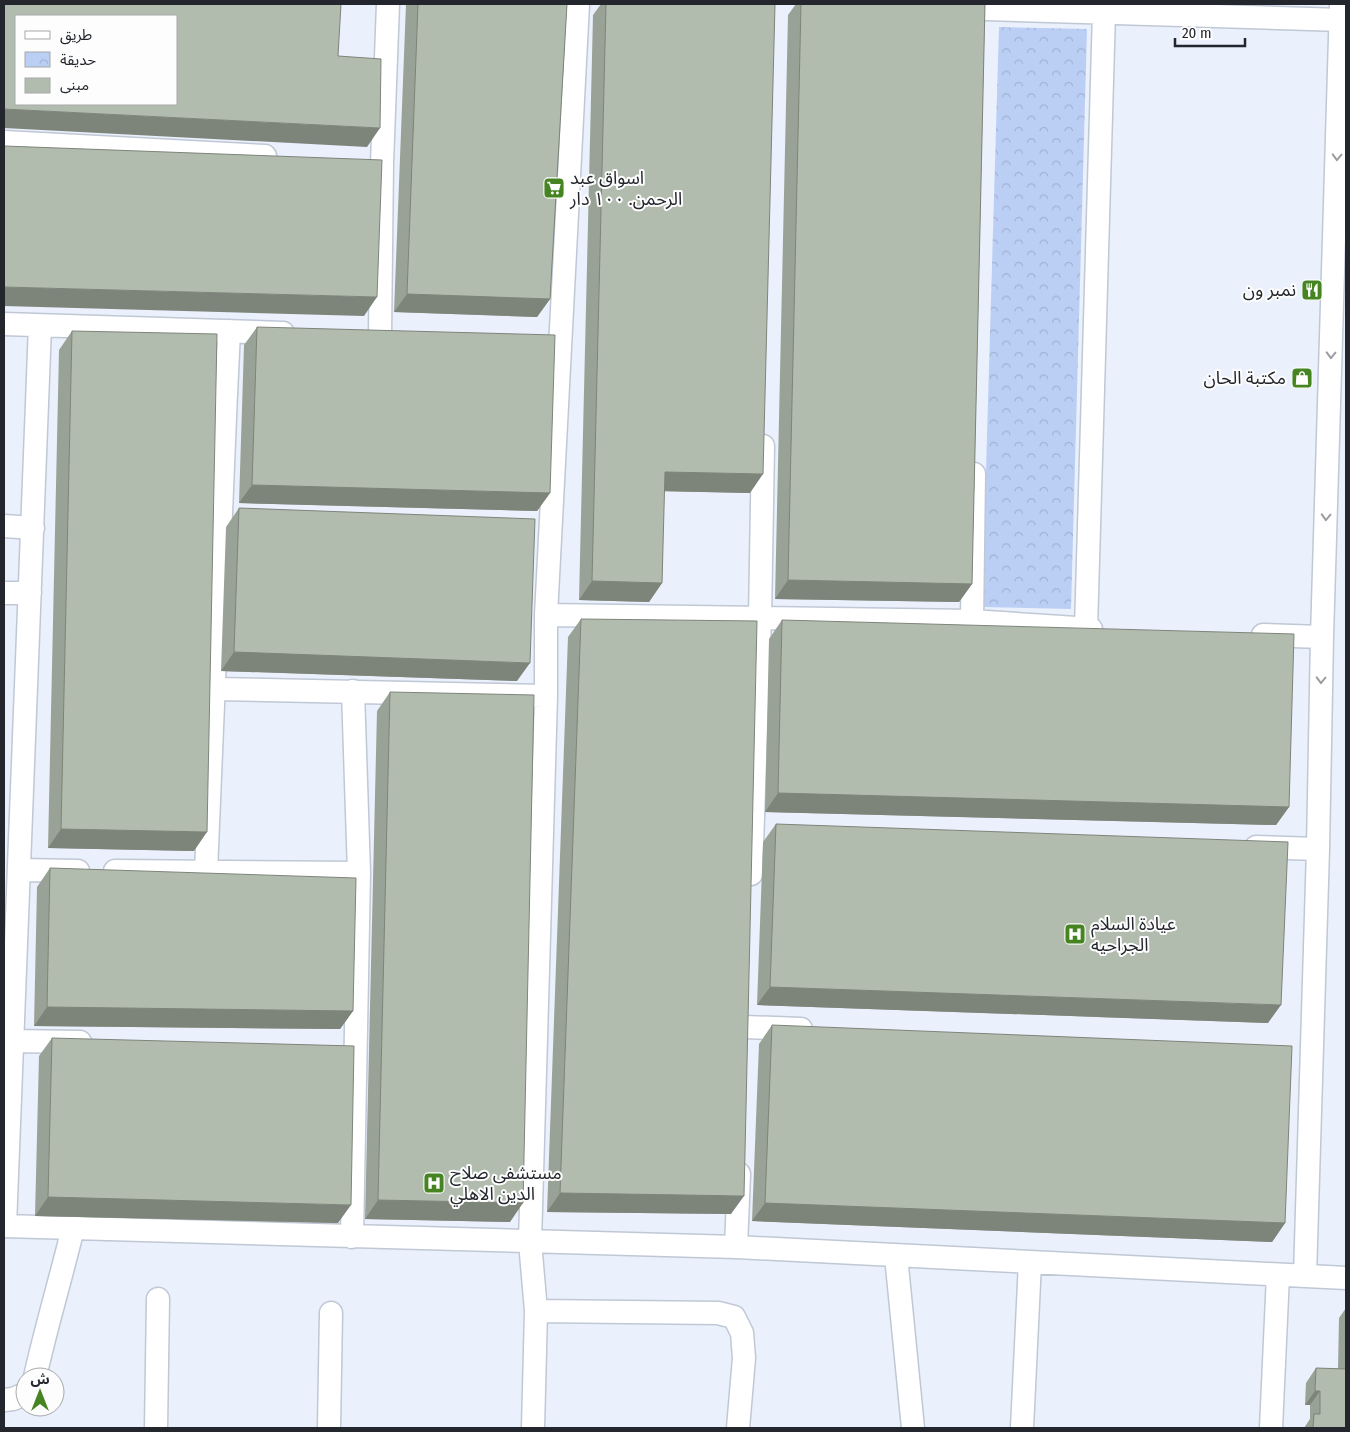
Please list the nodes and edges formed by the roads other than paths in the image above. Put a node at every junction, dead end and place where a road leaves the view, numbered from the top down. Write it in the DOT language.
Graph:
graph roads {
  1 [pos="388,4"];
  2 [pos="578,4"];
  3 [pos="931,7"];
  4 [pos="1043,7"];
  5 [pos="1283,11"];
  6 [pos="1104,12"];
  7 [pos="1341,12"];
  8 [pos="4,142"];
  9 [pos="283,157"];
  10 [pos="1339,322"];
  11 [pos="4,324"];
  12 [pos="40,326"];
  13 [pos="228,331"];
  14 [pos="304,333"];
  15 [pos="380,335"];
  16 [pos="763,430"];
  17 [pos="975,453"];
  18 [pos="4,526"];
  19 [pos="33,528"];
  20 [pos="4,593"];
  21 [pos="30,593"];
  22 [pos="546,615"];
  23 [pos="760,618"];
  24 [pos="972,621"];
  25 [pos="1086,629"];
  26 [pos="1115,630"];
  27 [pos="1243,634"];
  28 [pos="1322,637"];
  29 [pos="215,689"];
  30 [pos="354,691"];
  31 [pos="546,696"];
  32 [pos="1238,846"];
  33 [pos="1318,849"];
  34 [pos="19,870"];
  35 [pos="206,872"];
  36 [pos="359,873"];
  37 [pos="750,898"];
  38 [pos="745,1027"];
  39 [pos="824,1030"];
  40 [pos="12,1041"];
  41 [pos="101,1042"];
  42 [pos="740,1152"];
  43 [pos="4,1226"];
  44 [pos="73,1228"];
  45 [pos="352,1237"];
  46 [pos="530,1242"];
  47 [pos="736,1248"];
  48 [pos="896,1256"];
  49 [pos="1030,1262"];
  50 [pos="1278,1275"];
  51 [pos="1305,1276"];
  52 [pos="1346,1278"];
  53 [pos="158,1299"];
  54 [pos="536,1311"];
  55 [pos="331,1313"];
  56 [pos="37,1367"];
  57 [pos="156,1428"];
  58 [pos="329,1428"];
  59 [pos="533,1428"];
  60 [pos="738,1428"];
  61 [pos="913,1428"];
  62 [pos="1022,1428"];
  63 [pos="1271,1428"];
  1 -- 15 [label="street"];
  2 -- 22 [label="street"];
  3 -- 4 [label="street"];
  4 -- 6 [label="street"];
  5 -- 6 [label="street"];
  5 -- 7 [label="street"];
  6 -- 25 [label="street"];
  7 -- 10 [label="street, one-way"];
  8 -- 9 [label="street"];
  10 -- 28 [label="street, one-way"];
  11 -- 12 [label="street"];
  12 -- 13 [label="street"];
  12 -- 19 [label="street"];
  13 -- 14 [label="street"];
  13 -- 29 [label="street"];
  16 -- 23 [label="street"];
  17 -- 24 [label="street"];
  18 -- 19 [label="street"];
  19 -- 21 [label="street"];
  20 -- 21 [label="street"];
  21 -- 34 [label="street"];
  22 -- 23 [label="street"];
  22 -- 31 [label="street"];
  23 -- 24 [label="street"];
  23 -- 37 [label="street"];
  24 -- 25 [label="street"];
  25 -- 26 [label="street"];
  27 -- 28 [label="street"];
  28 -- 33 [label="street, one-way"];
  29 -- 30 [label="street"];
  29 -- 35 [label="street"];
  30 -- 31 [label="street"];
  30 -- 36 [label="street"];
  31 -- 46 [label="street"];
  32 -- 33 [label="street"];
  33 -- 51 [label="street"];
  34 -- 35 [label="street"];
  34 -- 40 [label="street"];
  35 -- 36 [label="street"];
  36 -- 45 [label="street"];
  38 -- 39 [label="street"];
  40 -- 41 [label="street"];
  40 -- 43 [label="street"];
  42 -- 47 [label="street"];
  43 -- 44 [label="street"];
  44 -- 45 [label="street"];
  44 -- 56 [label="street"];
  45 -- 46 [label="street"];
  46 -- 47 [label="street"];
  46 -- 54 [label="street"];
  47 -- 48 [label="street"];
  48 -- 49 [label="street"];
  48 -- 61 [label="street"];
  49 -- 50 [label="street"];
  49 -- 62 [label="street"];
  50 -- 51 [label="street"];
  50 -- 63 [label="street"];
  51 -- 52 [label="street"];
  53 -- 57 [label="street"];
  54 -- 59 [label="street"];
  54 -- 60 [label="street"];
  55 -- 58 [label="street"];
}
